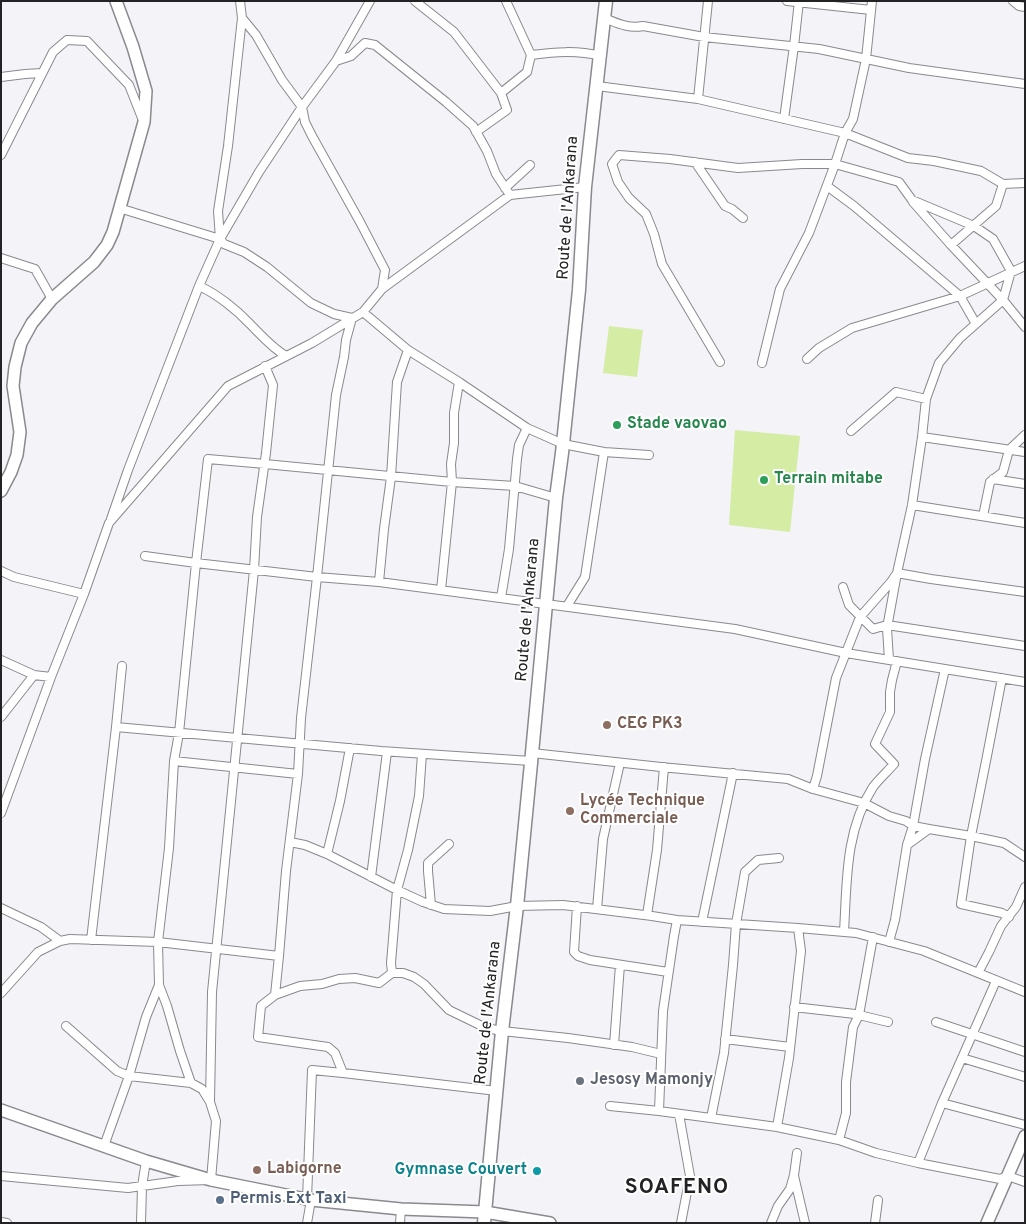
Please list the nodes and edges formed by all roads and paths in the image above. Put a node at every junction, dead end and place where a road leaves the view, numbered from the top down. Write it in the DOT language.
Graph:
graph roads {
  1 [pos="116,1"];
  2 [pos="240,1"];
  3 [pos="370,1"];
  4 [pos="415,1"];
  5 [pos="506,1"];
  6 [pos="606,1"];
  7 [pos="708,1"];
  8 [pos="787,1"];
  9 [pos="872,1"];
  10 [pos="1013,1"];
  11 [pos="798,2"];
  12 [pos="1025,7"];
  13 [pos="872,10"];
  14 [pos="242,18"];
  15 [pos="604,18"];
  16 [pos="704,37"];
  17 [pos="794,46"];
  18 [pos="531,55"];
  19 [pos="600,56"];
  20 [pos="866,59"];
  21 [pos="336,61"];
  22 [pos="42,73"];
  23 [pos="1,77"];
  24 [pos="1025,84"];
  25 [pos="596,86"];
  26 [pos="501,93"];
  27 [pos="698,99"];
  28 [pos="302,108"];
  29 [pos="784,119"];
  30 [pos="144,122"];
  31 [pos="476,132"];
  32 [pos="844,132"];
  33 [pos="1,155"];
  34 [pos="696,162"];
  35 [pos="530,164"];
  36 [pos="835,164"];
  37 [pos="1025,183"];
  38 [pos="1002,184"];
  39 [pos="827,186"];
  40 [pos="585,187"];
  41 [pos="507,192"];
  42 [pos="912,200"];
  43 [pos="119,208"];
  44 [pos="743,218"];
  45 [pos="974,226"];
  46 [pos="220,239"];
  47 [pos="951,245"];
  48 [pos="1,258"];
  49 [pos="1025,266"];
  50 [pos="1011,271"];
  51 [pos="988,282"];
  52 [pos="199,286"];
  53 [pos="382,289"];
  54 [pos="960,296"];
  55 [pos="52,299"];
  56 [pos="1003,300"];
  57 [pos="363,312"];
  58 [pos="352,318"];
  59 [pos="976,324"];
  60 [pos="1025,327"];
  61 [pos="408,350"];
  62 [pos="286,356"];
  63 [pos="807,359"];
  64 [pos="720,362"];
  65 [pos="762,362"];
  66 [pos="265,366"];
  67 [pos="459,382"];
  68 [pos="926,399"];
  69 [pos="527,428"];
  70 [pos="851,430"];
  71 [pos="1025,435"];
  72 [pos="922,437"];
  73 [pos="563,444"];
  74 [pos="1009,450"];
  75 [pos="604,452"];
  76 [pos="1025,452"];
  77 [pos="648,455"];
  78 [pos="264,464"];
  79 [pos="328,470"];
  80 [pos="391,477"];
  81 [pos="993,479"];
  82 [pos="452,482"];
  83 [pos="1025,484"];
  84 [pos="515,486"];
  85 [pos="1,491"];
  86 [pos="556,498"];
  87 [pos="912,505"];
  88 [pos="983,516"];
  89 [pos="109,523"];
  90 [pos="1025,523"];
  91 [pos="146,556"];
  92 [pos="196,563"];
  93 [pos="254,570"];
  94 [pos="1,571"];
  95 [pos="898,572"];
  96 [pos="317,577"];
  97 [pos="379,582"];
  98 [pos="844,587"];
  99 [pos="442,590"];
  100 [pos="1025,592"];
  101 [pos="84,594"];
  102 [pos="502,598"];
  103 [pos="546,603"];
  104 [pos="567,606"];
  105 [pos="860,617"];
  106 [pos="888,625"];
  107 [pos="1025,646"];
  108 [pos="846,653"];
  109 [pos="1,660"];
  110 [pos="893,661"];
  111 [pos="122,666"];
  112 [pos="945,670"];
  113 [pos="34,675"];
  114 [pos="51,677"];
  115 [pos="1002,678"];
  116 [pos="1025,682"];
  117 [pos="1,717"];
  118 [pos="116,727"];
  119 [pos="179,733"];
  120 [pos="237,737"];
  121 [pos="300,743"];
  122 [pos="350,748"];
  123 [pos="387,752"];
  124 [pos="422,754"];
  125 [pos="532,757"];
  126 [pos="174,761"];
  127 [pos="620,763"];
  128 [pos="235,767"];
  129 [pos="664,767"];
  130 [pos="733,773"];
  131 [pos="298,774"];
  132 [pos="813,789"];
  133 [pos="864,803"];
  134 [pos="1,813"];
  135 [pos="913,826"];
  136 [pos="929,829"];
  137 [pos="970,836"];
  138 [pos="290,842"];
  139 [pos="449,844"];
  140 [pos="907,845"];
  141 [pos="327,854"];
  142 [pos="1025,857"];
  143 [pos="779,858"];
  144 [pos="371,877"];
  145 [pos="1025,887"];
  146 [pos="397,890"];
  147 [pos="431,904"];
  148 [pos="517,906"];
  149 [pos="577,906"];
  150 [pos="1,908"];
  151 [pos="597,909"];
  152 [pos="647,915"];
  153 [pos="1008,917"];
  154 [pos="677,920"];
  155 [pos="702,922"];
  156 [pos="736,924"];
  157 [pos="798,928"];
  158 [pos="844,932"];
  159 [pos="873,937"];
  160 [pos="91,940"];
  161 [pos="60,941"];
  162 [pos="158,942"];
  163 [pos="889,942"];
  164 [pos="215,949"];
  165 [pos="279,956"];
  166 [pos="620,965"];
  167 [pos="668,972"];
  168 [pos="392,973"];
  169 [pos="978,973"];
  170 [pos="996,981"];
  171 [pos="159,985"];
  172 [pos="1025,992"];
  173 [pos="1,993"];
  174 [pos="275,995"];
  175 [pos="794,1007"];
  176 [pos="858,1015"];
  177 [pos="888,1022"];
  178 [pos="936,1022"];
  179 [pos="66,1026"];
  180 [pos="502,1032"];
  181 [pos="973,1034"];
  182 [pos="726,1040"];
  183 [pos="614,1045"];
  184 [pos="790,1047"];
  185 [pos="1025,1052"];
  186 [pos="661,1054"];
  187 [pos="962,1058"];
  188 [pos="343,1073"];
  189 [pos="129,1076"];
  190 [pos="1025,1077"];
  191 [pos="191,1083"];
  192 [pos="496,1091"];
  193 [pos="210,1102"];
  194 [pos="942,1104"];
  195 [pos="610,1106"];
  196 [pos="1,1110"];
  197 [pos="659,1111"];
  198 [pos="679,1114"];
  199 [pos="711,1118"];
  200 [pos="1025,1125"];
  201 [pos="777,1127"];
  202 [pos="1025,1136"];
  203 [pos="839,1140"];
  204 [pos="104,1146"];
  205 [pos="797,1153"];
  206 [pos="146,1161"];
  207 [pos="918,1163"];
  208 [pos="794,1175"];
  209 [pos="1,1176"];
  210 [pos="1008,1176"];
  211 [pos="211,1180"];
  212 [pos="1025,1182"];
  213 [pos="142,1186"];
  214 [pos="309,1200"];
  215 [pos="878,1200"];
  216 [pos="401,1209"];
  217 [pos="485,1217"];
  218 [pos="1,1222"];
  219 [pos="7,1223"];
  220 [pos="141,1223"];
  221 [pos="307,1223"];
  222 [pos="400,1223"];
  223 [pos="550,1223"];
  224 [pos="681,1223"];
  225 [pos="771,1223"];
  226 [pos="805,1223"];
  227 [pos="876,1223"];
  228 [pos="987,1223"];
  1 -- 30 [label="street"];
  2 -- 14 [label="street"];
  3 -- 21 [label="street"];
  4 -- 26 [label="street"];
  5 -- 18 [label="street"];
  6 -- 15 [label="main road, Route de l'Ankarana"];
  7 -- 16 [label="street"];
  8 -- 11 [label="street"];
  9 -- 13 [label="street"];
  10 -- 12 [label="street"];
  11 -- 13 [label="street"];
  11 -- 17 [label="street"];
  13 -- 20 [label="street"];
  14 -- 28 [label="street"];
  14 -- 46 [label="street"];
  15 -- 16 [label="street"];
  15 -- 19 [label="main road, Route de l'Ankarana"];
  16 -- 17 [label="street"];
  16 -- 27 [label="street"];
  17 -- 20 [label="street"];
  17 -- 29 [label="street"];
  18 -- 19 [label="street"];
  18 -- 26 [label="street"];
  19 -- 25 [label="main road, Route de l'Ankarana"];
  20 -- 24 [label="street"];
  20 -- 32 [label="street"];
  21 -- 28 [label="street"];
  21 -- 31 [label="street"];
  22 -- 23 [label="street"];
  22 -- 30 [label="street"];
  22 -- 33 [label="street"];
  25 -- 27 [label="street"];
  25 -- 40 [label="main road, Route de l'Ankarana"];
  26 -- 31 [label="street"];
  27 -- 29 [label="street"];
  28 -- 46 [label="street"];
  28 -- 53 [label="street"];
  29 -- 32 [label="street"];
  30 -- 43 [label="street"];
  31 -- 41 [label="street"];
  32 -- 36 [label="street"];
  32 -- 38 [label="street"];
  34 -- 36 [label="street"];
  34 -- 44 [label="street"];
  34 -- 64 [label="street"];
  35 -- 41 [label="street"];
  36 -- 39 [label="street"];
  36 -- 42 [label="street"];
  37 -- 38 [label="street"];
  38 -- 45 [label="street"];
  39 -- 54 [label="street"];
  39 -- 65 [label="street"];
  40 -- 41 [label="street"];
  40 -- 73 [label="main road, Route de l'Ankarana"];
  41 -- 53 [label="street"];
  42 -- 45 [label="street"];
  42 -- 47 [label="street"];
  43 -- 46 [label="street"];
  43 -- 55 [label="street"];
  45 -- 47 [label="street"];
  45 -- 50 [label="street"];
  46 -- 52 [label="street"];
  46 -- 58 [label="street"];
  47 -- 51 [label="street"];
  48 -- 55 [label="street"];
  49 -- 50 [label="street"];
  50 -- 51 [label="street"];
  50 -- 56 [label="street"];
  51 -- 54 [label="street"];
  51 -- 56 [label="street"];
  52 -- 62 [label="street"];
  52 -- 89 [label="street"];
  53 -- 57 [label="street"];
  54 -- 59 [label="street"];
  54 -- 63 [label="street"];
  55 -- 85 [label="street"];
  56 -- 59 [label="street"];
  56 -- 60 [label="street"];
  57 -- 58 [label="street"];
  57 -- 61 [label="street"];
  58 -- 62 [label="street"];
  58 -- 79 [label="street"];
  59 -- 68 [label="street"];
  61 -- 67 [label="street"];
  61 -- 80 [label="street"];
  62 -- 66 [label="street"];
  66 -- 78 [label="street"];
  66 -- 89 [label="street"];
  67 -- 69 [label="street"];
  67 -- 82 [label="street"];
  68 -- 70 [label="street"];
  68 -- 72 [label="street"];
  69 -- 73 [label="street"];
  69 -- 84 [label="street"];
  71 -- 74 [label="street"];
  72 -- 74 [label="street"];
  72 -- 87 [label="street"];
  73 -- 75 [label="street"];
  73 -- 86 [label="main road, Route de l'Ankarana"];
  74 -- 76 [label="street"];
  74 -- 81 [label="street"];
  75 -- 77 [label="street"];
  75 -- 104 [label="street"];
  78 -- 79 [label="street"];
  78 -- 92 [label="street"];
  78 -- 93 [label="street"];
  79 -- 80 [label="street"];
  79 -- 96 [label="street"];
  80 -- 82 [label="street"];
  80 -- 97 [label="street"];
  81 -- 83 [label="street"];
  81 -- 88 [label="street"];
  82 -- 84 [label="street"];
  82 -- 99 [label="street"];
  84 -- 86 [label="street"];
  84 -- 102 [label="street"];
  86 -- 103 [label="main road, Route de l'Ankarana"];
  87 -- 88 [label="street"];
  87 -- 95 [label="street"];
  88 -- 90 [label="street"];
  89 -- 101 [label="street"];
  91 -- 92 [label="street"];
  92 -- 93 [label="street"];
  92 -- 119 [label="street"];
  93 -- 96 [label="street"];
  93 -- 120 [label="street"];
  94 -- 101 [label="street"];
  95 -- 100 [label="street"];
  95 -- 105 [label="street"];
  95 -- 106 [label="street"];
  96 -- 97 [label="street"];
  96 -- 121 [label="street"];
  97 -- 99 [label="street"];
  98 -- 105 [label="street"];
  99 -- 102 [label="street"];
  101 -- 114 [label="street"];
  102 -- 103 [label="street"];
  103 -- 104 [label="street"];
  103 -- 125 [label="main road, Route de l'Ankarana"];
  104 -- 108 [label="street"];
  105 -- 106 [label="street"];
  105 -- 108 [label="street"];
  106 -- 107 [label="street"];
  106 -- 110 [label="street"];
  108 -- 110 [label="street"];
  108 -- 132 [label="street"];
  109 -- 113 [label="street"];
  110 -- 112 [label="street"];
  110 -- 133 [label="street"];
  111 -- 118 [label="street"];
  112 -- 115 [label="street"];
  112 -- 135 [label="street"];
  113 -- 114 [label="street"];
  113 -- 117 [label="street"];
  114 -- 134 [label="street"];
  115 -- 116 [label="street"];
  115 -- 137 [label="street"];
  118 -- 119 [label="street"];
  118 -- 160 [label="street"];
  119 -- 120 [label="street"];
  119 -- 126 [label="street"];
  120 -- 121 [label="street"];
  120 -- 128 [label="street"];
  121 -- 122 [label="street"];
  121 -- 131 [label="street"];
  122 -- 123 [label="street"];
  122 -- 141 [label="street"];
  123 -- 124 [label="street"];
  123 -- 144 [label="street"];
  124 -- 125 [label="street"];
  124 -- 146 [label="street"];
  125 -- 127 [label="street"];
  125 -- 148 [label="main road, Route de l'Ankarana"];
  126 -- 128 [label="street"];
  126 -- 162 [label="street"];
  127 -- 129 [label="street"];
  127 -- 151 [label="street"];
  128 -- 131 [label="street"];
  128 -- 164 [label="street"];
  129 -- 130 [label="street"];
  129 -- 152 [label="street"];
  130 -- 132 [label="street"];
  130 -- 155 [label="street"];
  131 -- 138 [label="street"];
  132 -- 133 [label="street"];
  133 -- 135 [label="street"];
  133 -- 158 [label="street"];
  135 -- 136 [label="street"];
  135 -- 140 [label="street"];
  136 -- 137 [label="street"];
  136 -- 140 [label="street"];
  137 -- 142 [label="street"];
  137 -- 153 [label="street"];
  138 -- 141 [label="street"];
  138 -- 165 [label="street"];
  139 -- 147 [label="street"];
  140 -- 163 [label="street"];
  141 -- 144 [label="street"];
  143 -- 156 [label="street"];
  144 -- 146 [label="street"];
  145 -- 153 [label="street"];
  146 -- 147 [label="street"];
  146 -- 168 [label="street"];
  147 -- 148 [label="street"];
  148 -- 149 [label="street"];
  148 -- 180 [label="main road, Route de l'Ankarana"];
  149 -- 151 [label="street"];
  149 -- 166 [label="street"];
  150 -- 161 [label="street"];
  151 -- 152 [label="street"];
  152 -- 154 [label="street"];
  153 -- 169 [label="street"];
  154 -- 155 [label="street"];
  154 -- 167 [label="street"];
  155 -- 156 [label="street"];
  156 -- 157 [label="street"];
  156 -- 182 [label="street"];
  157 -- 158 [label="street"];
  157 -- 175 [label="street"];
  158 -- 159 [label="street"];
  159 -- 163 [label="street"];
  159 -- 176 [label="street"];
  160 -- 161 [label="street"];
  160 -- 162 [label="street"];
  161 -- 173 [label="street"];
  162 -- 164 [label="street"];
  162 -- 171 [label="street"];
  163 -- 169 [label="street"];
  164 -- 165 [label="street"];
  164 -- 193 [label="street"];
  165 -- 174 [label="street"];
  166 -- 167 [label="street"];
  166 -- 183 [label="street"];
  167 -- 186 [label="street"];
  168 -- 174 [label="street"];
  168 -- 180 [label="street"];
  169 -- 170 [label="street"];
  170 -- 172 [label="street"];
  170 -- 181 [label="street"];
  171 -- 189 [label="street"];
  171 -- 191 [label="street"];
  174 -- 188 [label="street"];
  175 -- 176 [label="street"];
  175 -- 184 [label="street"];
  176 -- 177 [label="street"];
  176 -- 203 [label="street"];
  178 -- 181 [label="street"];
  179 -- 189 [label="street"];
  180 -- 183 [label="street"];
  180 -- 192 [label="main road, Route de l'Ankarana"];
  181 -- 185 [label="street"];
  181 -- 187 [label="street"];
  182 -- 184 [label="street"];
  182 -- 199 [label="street"];
  183 -- 186 [label="street"];
  184 -- 201 [label="street"];
  186 -- 197 [label="street"];
  187 -- 190 [label="street"];
  187 -- 194 [label="street"];
  188 -- 192 [label="street"];
  188 -- 214 [label="street"];
  189 -- 191 [label="street"];
  189 -- 204 [label="street"];
  191 -- 193 [label="street"];
  192 -- 217 [label="main road, Route de l'Ankarana"];
  193 -- 211 [label="street"];
  194 -- 200 [label="street"];
  194 -- 207 [label="street"];
  195 -- 197 [label="street"];
  196 -- 204 [label="street"];
  197 -- 198 [label="street"];
  198 -- 199 [label="street"];
  198 -- 224 [label="street"];
  199 -- 201 [label="street"];
  201 -- 203 [label="street"];
  202 -- 210 [label="street"];
  203 -- 207 [label="street"];
  204 -- 206 [label="street"];
  205 -- 208 [label="street"];
  206 -- 211 [label="street"];
  206 -- 213 [label="street"];
  207 -- 210 [label="street"];
  208 -- 225 [label="street"];
  208 -- 226 [label="street"];
  209 -- 213 [label="street"];
  210 -- 212 [label="street"];
  210 -- 228 [label="street"];
  211 -- 213 [label="street"];
  211 -- 214 [label="street"];
  213 -- 220 [label="street"];
  214 -- 216 [label="street"];
  214 -- 221 [label="street"];
  215 -- 227 [label="street"];
  216 -- 217 [label="street"];
  216 -- 222 [label="street"];
  217 -- 223 [label="street"];
  218 -- 219 [label="street"];
}
